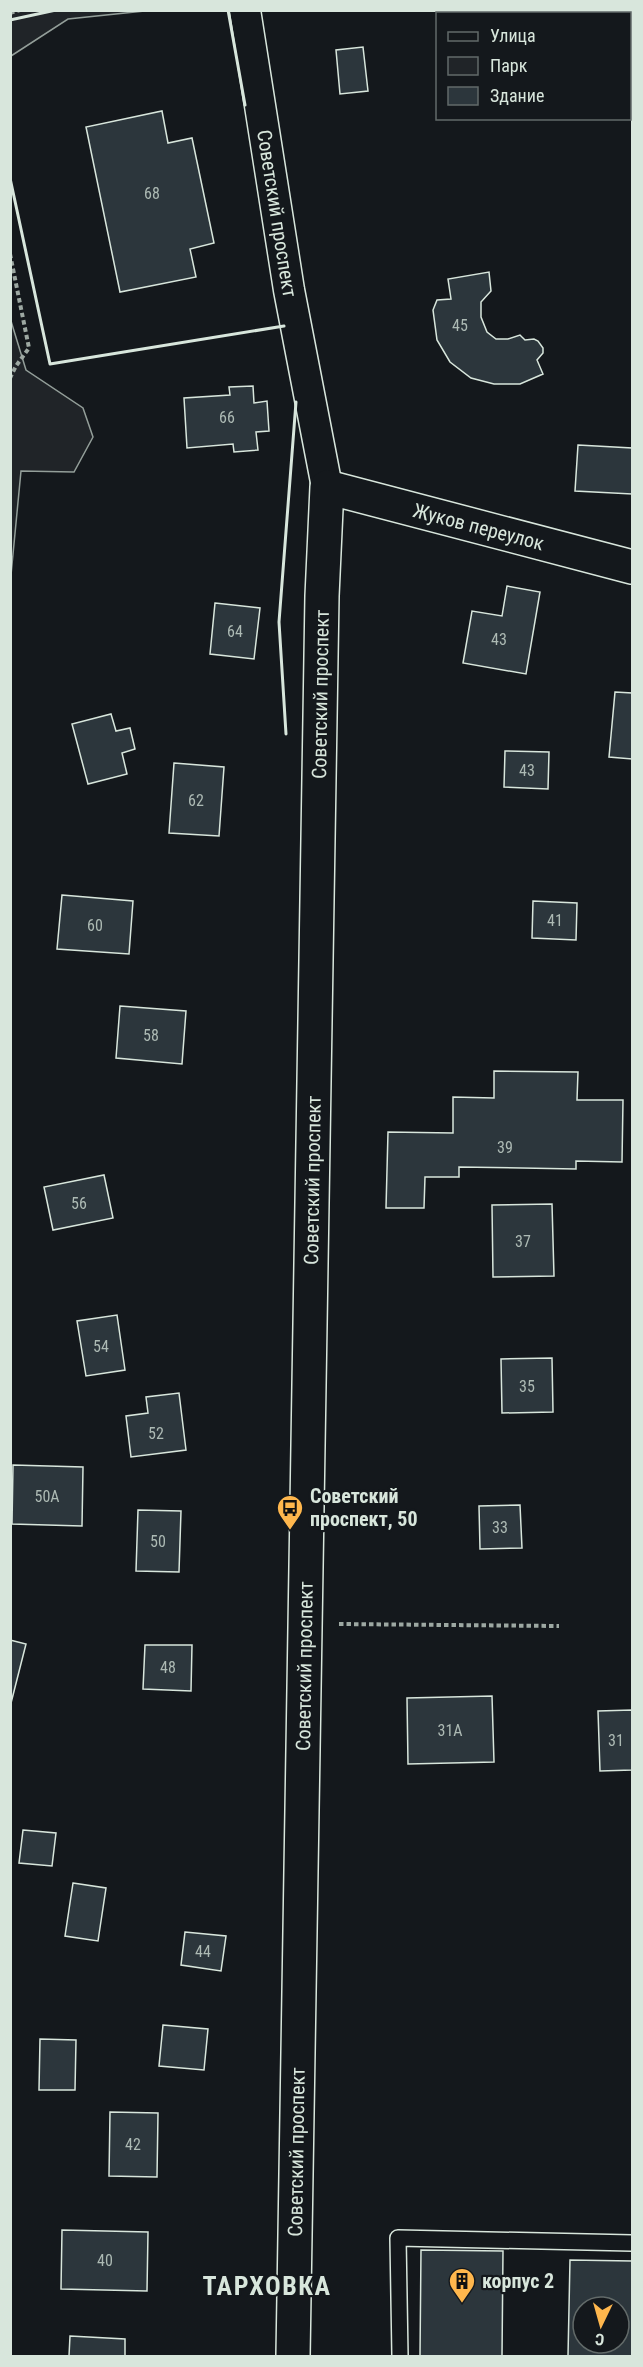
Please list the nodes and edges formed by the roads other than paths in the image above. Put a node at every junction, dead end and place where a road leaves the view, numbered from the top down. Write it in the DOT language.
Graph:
graph roads {
  1 [pos="245,10"];
  2 [pos="327,487"];
  3 [pos="633,567"];
  4 [pos="633,2243"];
  5 [pos="293,2356"];
  6 [pos="400,2356"];
  1 -- 2 [label="street, Советский проспект"];
  2 -- 3 [label="street, Жуков переулок"];
  2 -- 5 [label="street, Советский проспект"];
  4 -- 6 [label="lane"];
}
